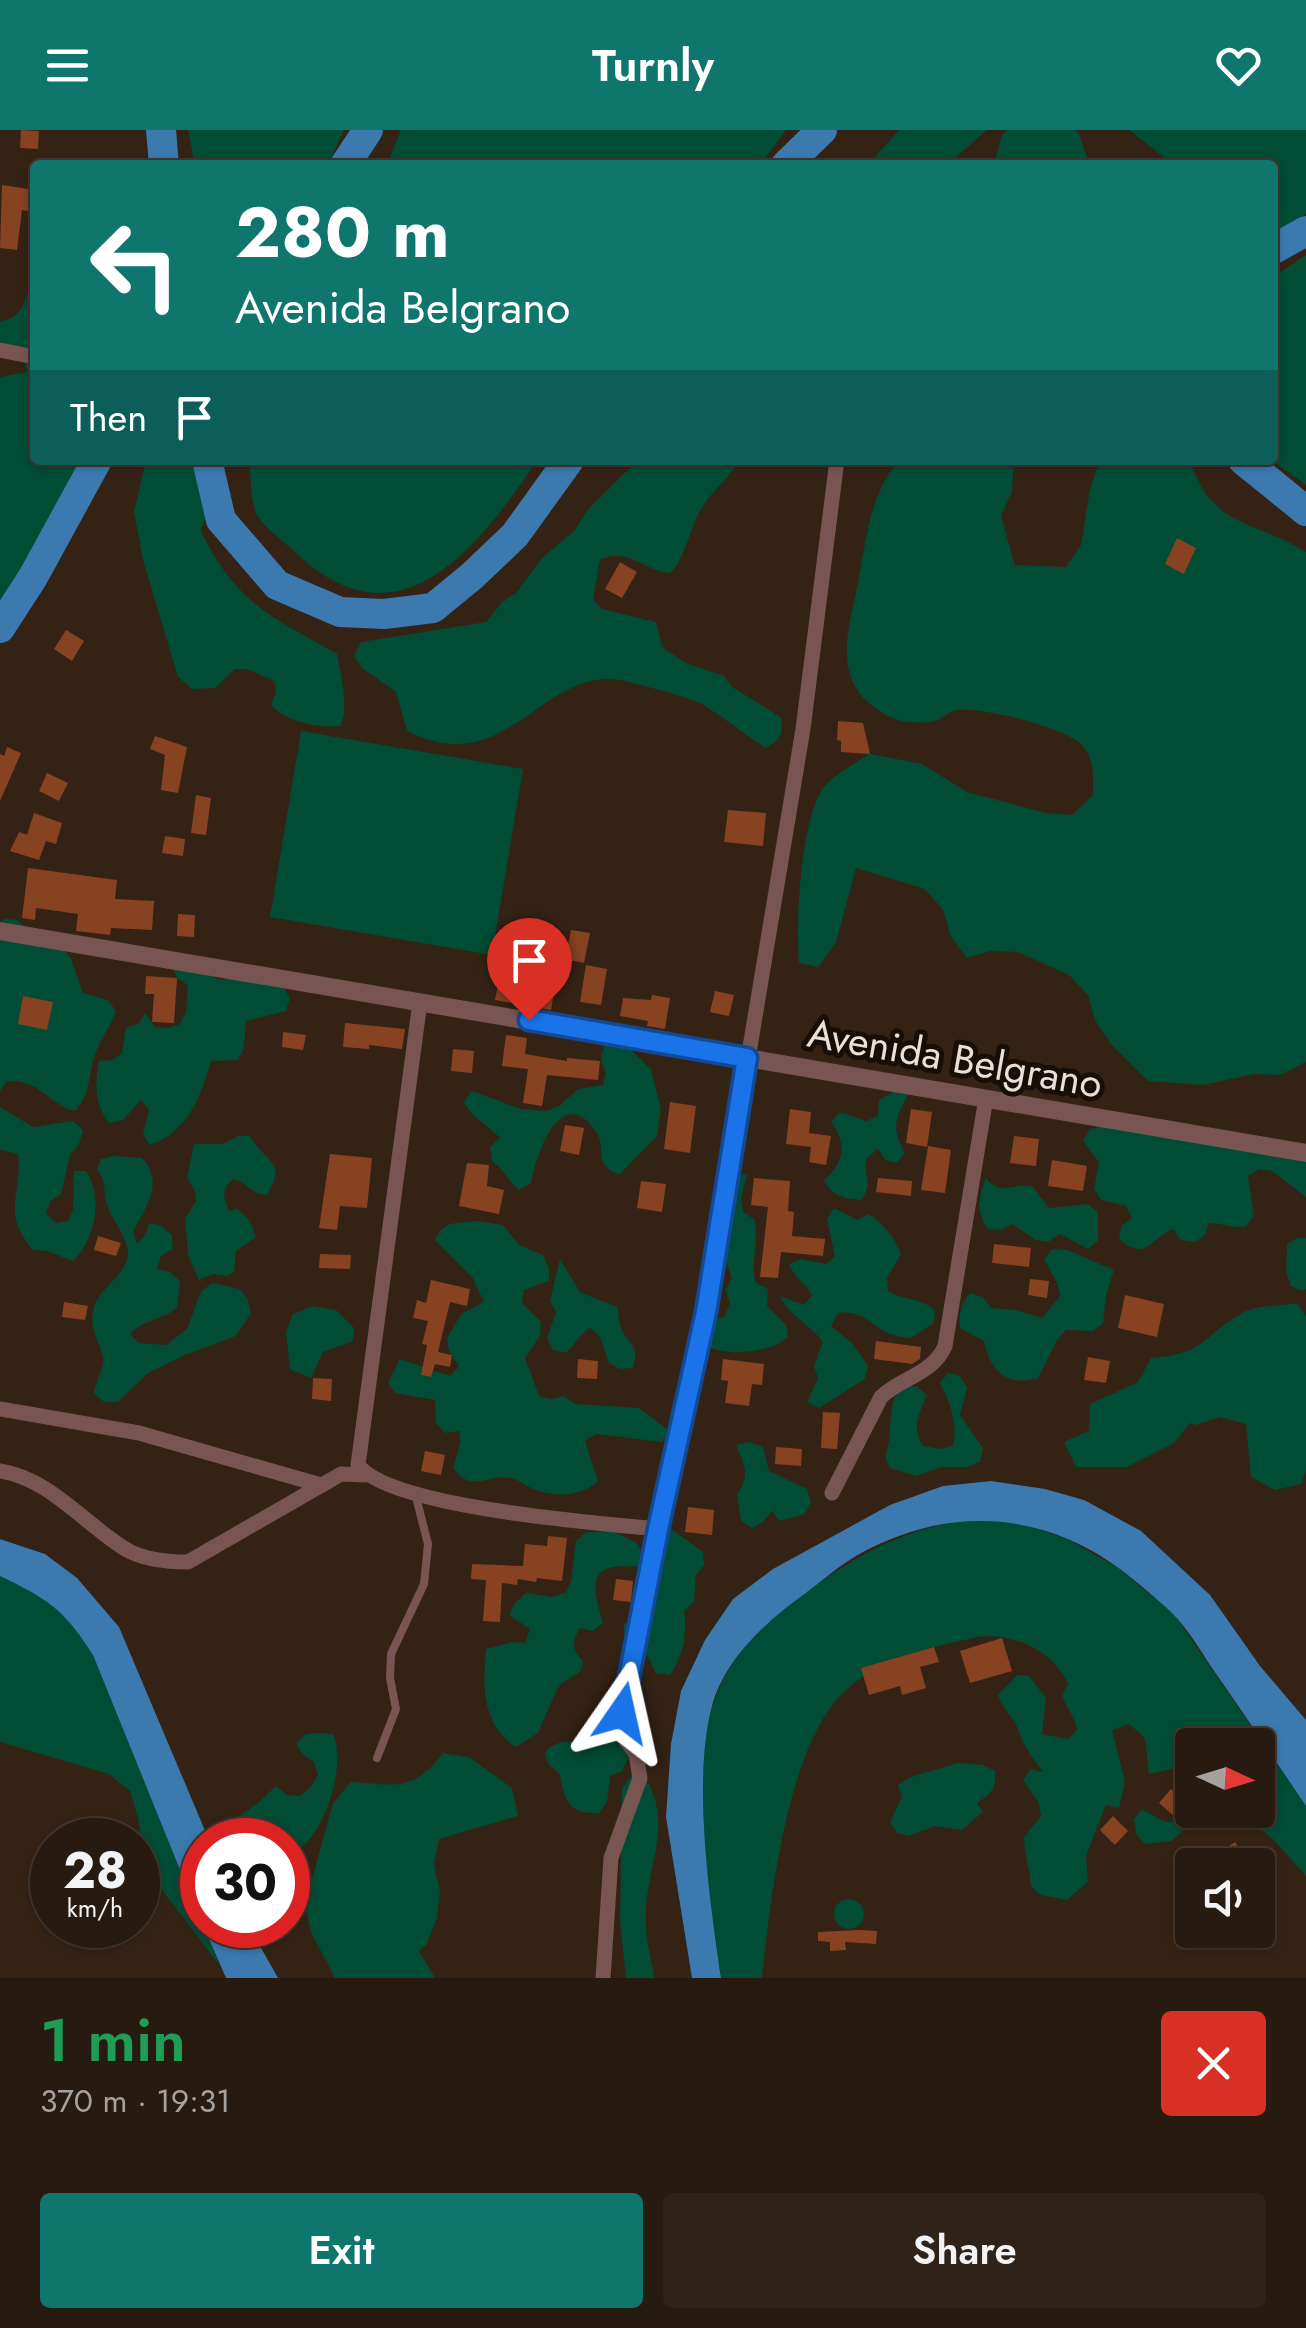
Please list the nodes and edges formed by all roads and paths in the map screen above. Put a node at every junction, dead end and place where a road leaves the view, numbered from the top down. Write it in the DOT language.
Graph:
graph roads {
  1 [pos="0,350"];
  2 [pos="30,356"];
  3 [pos="836,465"];
  4 [pos="0,932"];
  5 [pos="420,1002"];
  6 [pos="747,1058"];
  7 [pos="986,1098"];
  8 [pos="1306,1153"];
  9 [pos="0,1409"];
  10 [pos="0,1471"];
  11 [pos="365,1475"];
  12 [pos="321,1485"];
  13 [pos="416,1493"];
  14 [pos="832,1493"];
  15 [pos="658,1529"];
  16 [pos="377,1758"];
  17 [pos="603,1978"];
  1 -- 2 [label="street"];
  3 -- 6 [label="street"];
  4 -- 5 [label="street, Avenida Belgrano"];
  5 -- 6 [label="street, Avenida Belgrano"];
  5 -- 11 [label="street"];
  6 -- 7 [label="street, Avenida Belgrano"];
  6 -- 15 [label="street"];
  7 -- 8 [label="street, Avenida Belgrano"];
  7 -- 14 [label="street"];
  9 -- 12 [label="street"];
  10 -- 12 [label="street"];
  11 -- 12 [label="street"];
  11 -- 13 [label="street"];
  13 -- 15 [label="street"];
  13 -- 16 [label="lane"];
  15 -- 17 [label="street"];
}
